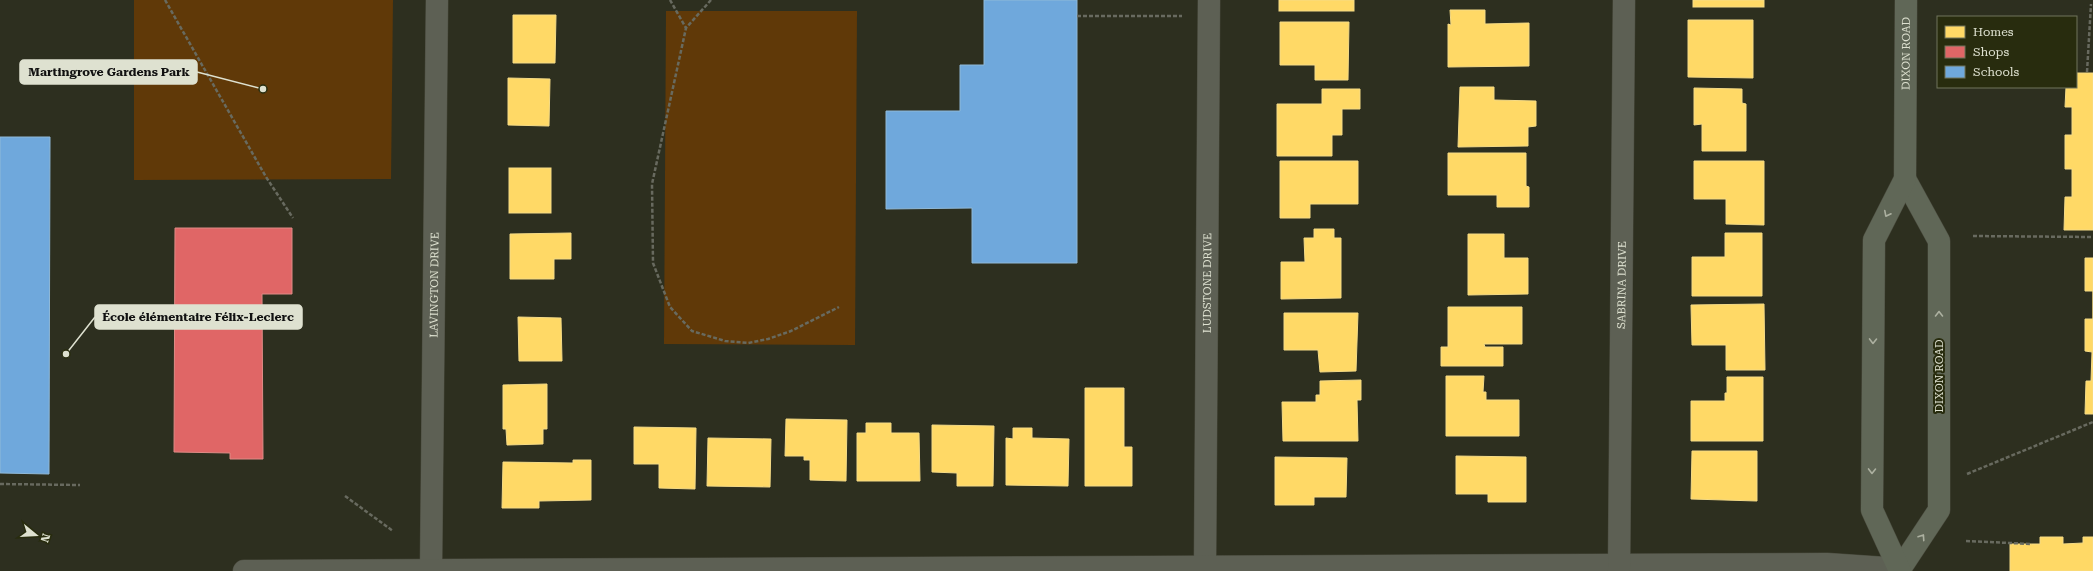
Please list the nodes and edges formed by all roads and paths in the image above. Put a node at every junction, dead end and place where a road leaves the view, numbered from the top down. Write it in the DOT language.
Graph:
graph roads {
  1 [pos="165,0"];
  2 [pos="437,0"];
  3 [pos="670,0"];
  4 [pos="711,0"];
  5 [pos="1624,0"];
  6 [pos="1906,0"];
  7 [pos="2091,4"];
  8 [pos="1209,8"];
  9 [pos="1077,16"];
  10 [pos="686,28"];
  11 [pos="2087,72"];
  12 [pos="1905,179"];
  13 [pos="293,218"];
  14 [pos="1973,236"];
  15 [pos="2093,237"];
  16 [pos="839,307"];
  17 [pos="2093,422"];
  18 [pos="1966,474"];
  19 [pos="0,484"];
  20 [pos="80,485"];
  21 [pos="345,496"];
  22 [pos="393,530"];
  23 [pos="1966,541"];
  24 [pos="2032,544"];
  25 [pos="1205,567"];
  26 [pos="1619,568"];
  27 [pos="431,570"];
  28 [pos="1900,570"];
  29 [pos="244,571"];
  1 -- 13 [label="path"];
  2 -- 27 [label="street, LAVINGTON DRIVE"];
  3 -- 10 [label="path"];
  4 -- 10 [label="path"];
  5 -- 26 [label="street, SABRINA DRIVE"];
  6 -- 12 [label="main road, DIXON ROAD"];
  7 -- 11 [label="path"];
  8 -- 9 [label="path"];
  8 -- 25 [label="street, LUDSTONE DRIVE"];
  10 -- 16 [label="path"];
  12 -- 28 [label="main road, DIXON ROAD, one-way"];
  28 -- 12 [label="main road, DIXON ROAD, one-way"];
  14 -- 15 [label="path"];
  17 -- 18 [label="path"];
  19 -- 20 [label="path"];
  21 -- 22 [label="path"];
  23 -- 24 [label="path"];
  25 -- 26 [label="street"];
  25 -- 27 [label="street"];
  26 -- 28 [label="street"];
  27 -- 29 [label="street"];
}
